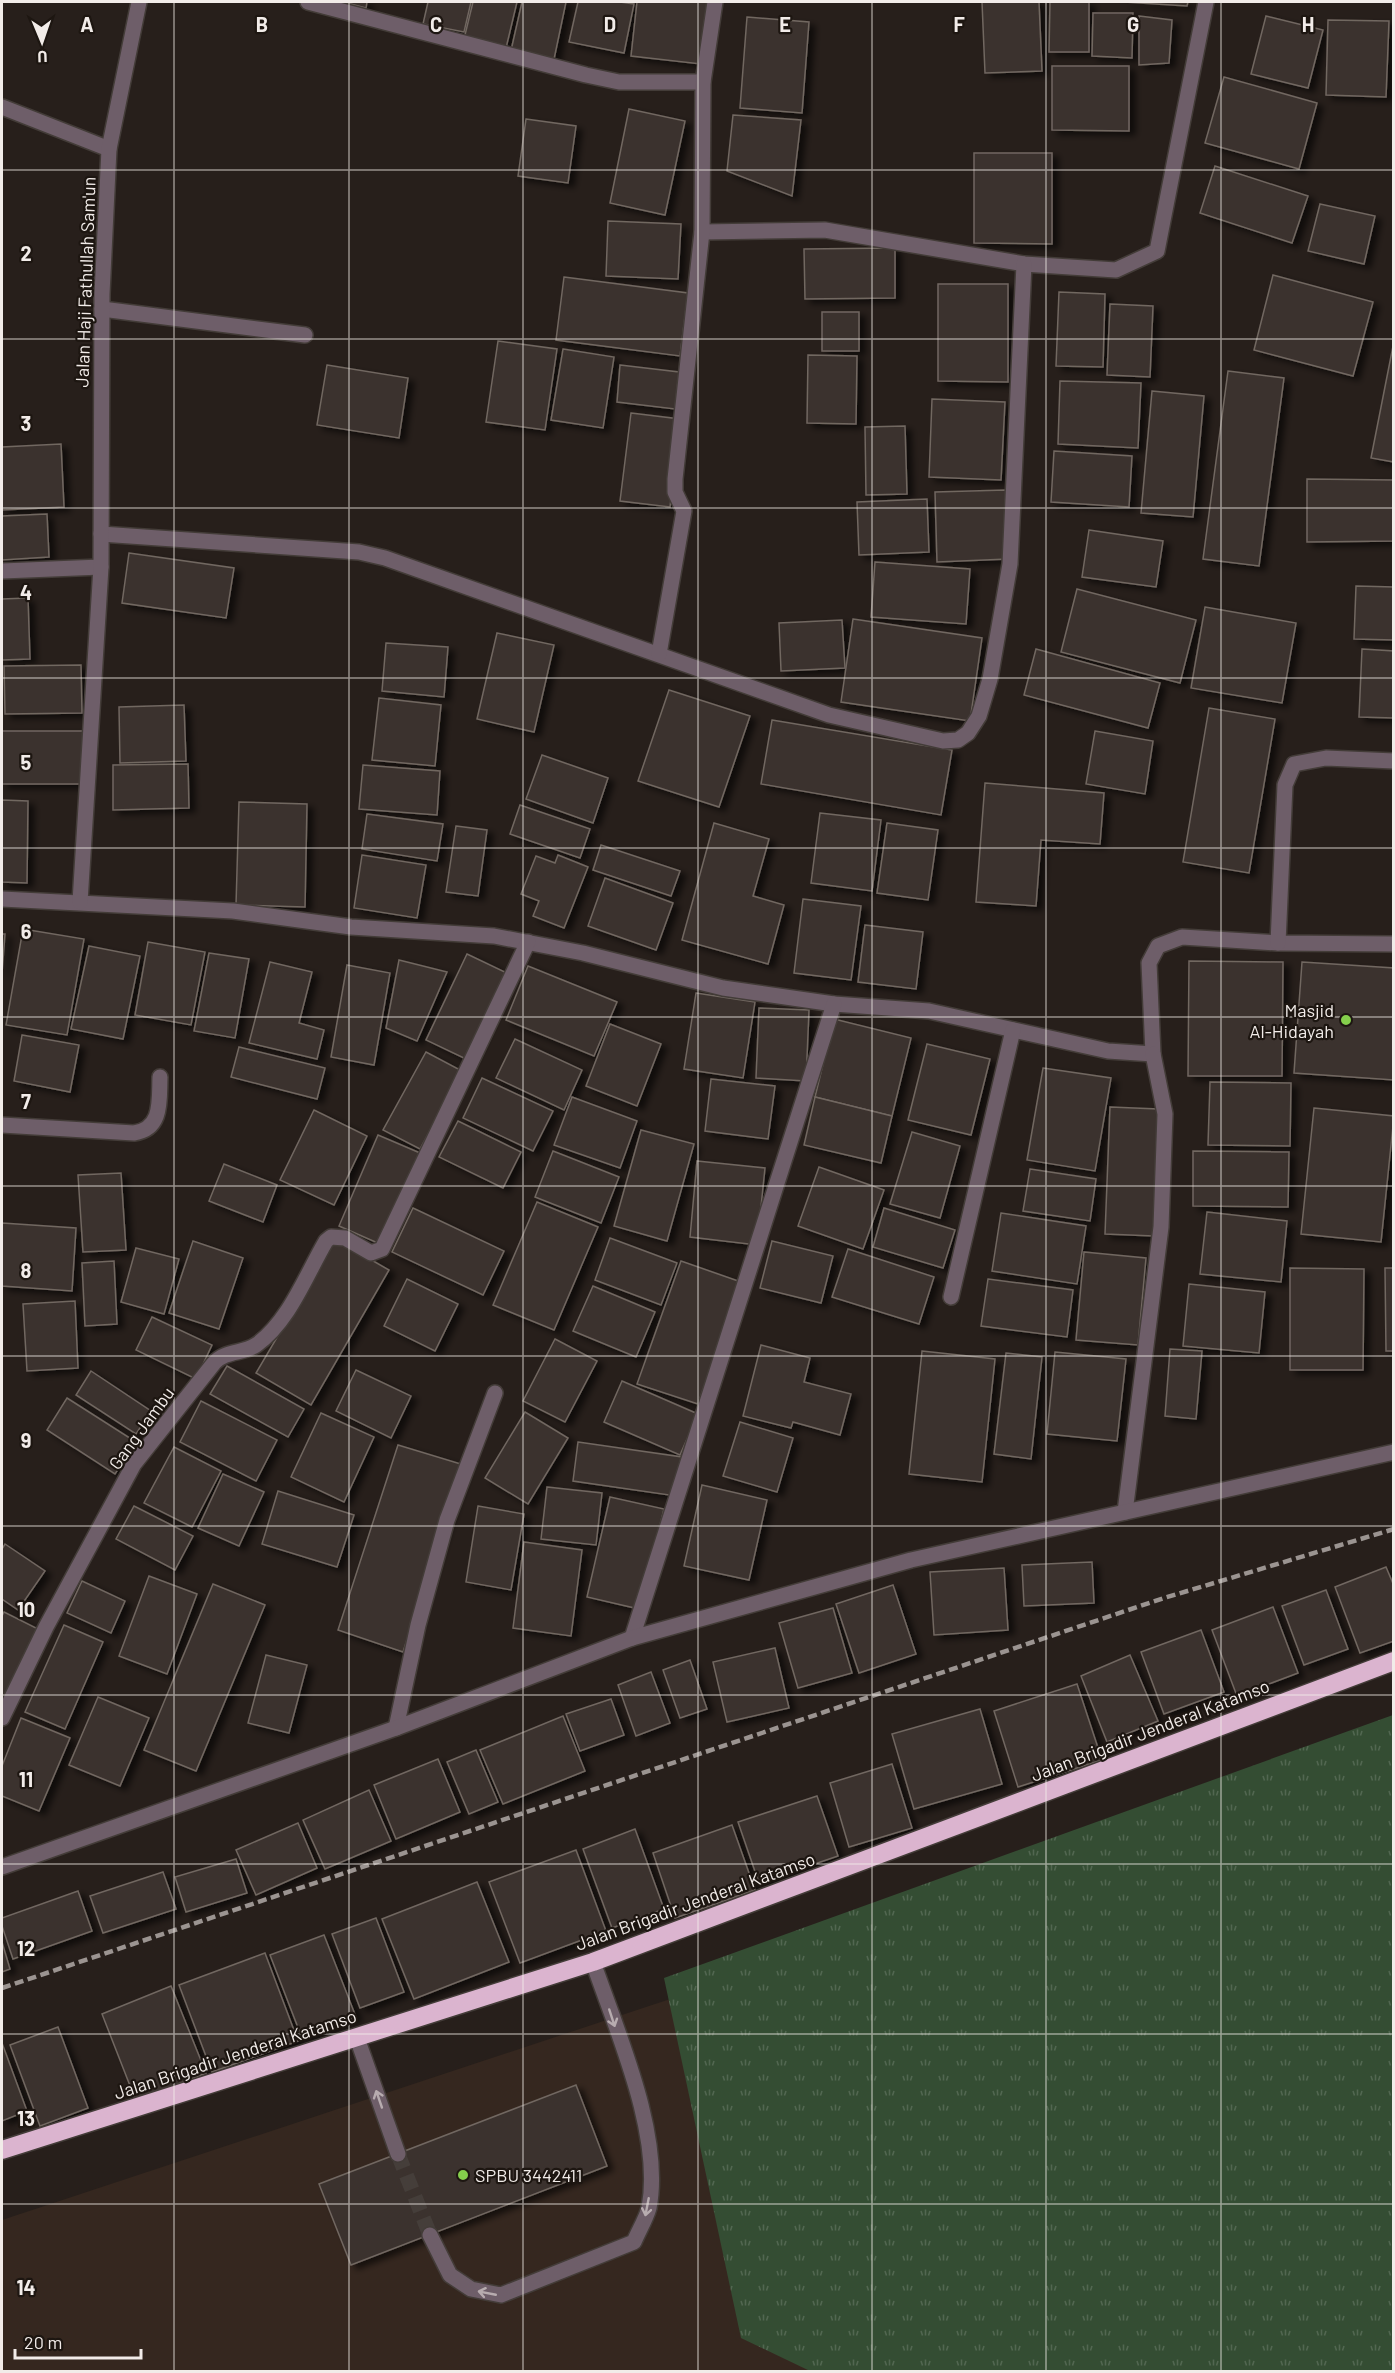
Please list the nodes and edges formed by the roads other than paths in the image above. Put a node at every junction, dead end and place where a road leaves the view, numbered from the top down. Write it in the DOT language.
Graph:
graph roads {
  1 [pos="139,2"];
  2 [pos="308,2"];
  3 [pos="715,2"];
  4 [pos="1206,2"];
  5 [pos="703,82"];
  6 [pos="2,107"];
  7 [pos="109,149"];
  8 [pos="702,232"];
  9 [pos="1024,264"];
  10 [pos="102,309"];
  11 [pos="305,336"];
  12 [pos="101,534"];
  13 [pos="101,567"];
  14 [pos="2,571"];
  15 [pos="659,654"];
  16 [pos="1394,761"];
  17 [pos="2,900"];
  18 [pos="80,902"];
  19 [pos="528,942"];
  20 [pos="1278,943"];
  21 [pos="1394,944"];
  22 [pos="834,1004"];
  23 [pos="1013,1030"];
  24 [pos="1152,1054"];
  25 [pos="160,1077"];
  26 [pos="2,1125"];
  27 [pos="951,1297"];
  28 [pos="495,1393"];
  29 [pos="1394,1452"];
  30 [pos="1125,1512"];
  31 [pos="632,1638"];
  32 [pos="1394,1661"];
  33 [pos="2,1718"];
  34 [pos="396,1728"];
  35 [pos="2,1867"];
  36 [pos="593,1962"];
  37 [pos="357,2037"];
  38 [pos="2,2150"];
  39 [pos="398,2154"];
  40 [pos="430,2235"];
  1 -- 7 [label="street, Jalan Haji Fathullah Sam'un"];
  2 -- 5 [label="street"];
  3 -- 5 [label="street"];
  4 -- 9 [label="street"];
  5 -- 8 [label="street"];
  6 -- 7 [label="street"];
  7 -- 10 [label="street, Jalan Haji Fathullah Sam'un"];
  8 -- 9 [label="street"];
  8 -- 15 [label="street"];
  9 -- 15 [label="street"];
  10 -- 11 [label="street"];
  10 -- 12 [label="street, Jalan Haji Fathullah Sam'un"];
  12 -- 13 [label="street, Jalan Haji Fathullah Sam'un"];
  12 -- 15 [label="street"];
  13 -- 14 [label="street"];
  13 -- 18 [label="street, Jalan Haji Fathullah Sam'un"];
  16 -- 20 [label="street"];
  17 -- 18 [label="street"];
  18 -- 19 [label="street"];
  19 -- 22 [label="street"];
  19 -- 33 [label="street, Gang Jambu"];
  20 -- 21 [label="street"];
  20 -- 24 [label="street"];
  22 -- 23 [label="street"];
  22 -- 31 [label="street"];
  23 -- 24 [label="street"];
  23 -- 27 [label="street"];
  24 -- 30 [label="street"];
  25 -- 26 [label="street"];
  28 -- 34 [label="street"];
  29 -- 30 [label="street"];
  30 -- 31 [label="street"];
  31 -- 34 [label="street"];
  32 -- 36 [label="highway, Jalan Brigadir Jenderal Katamso"];
  34 -- 35 [label="street"];
  36 -- 37 [label="highway, Jalan Brigadir Jenderal Katamso"];
  36 -- 40 [label="street, one-way"];
  37 -- 38 [label="highway, Jalan Brigadir Jenderal Katamso"];
  39 -- 37 [label="street, one-way"];
}
